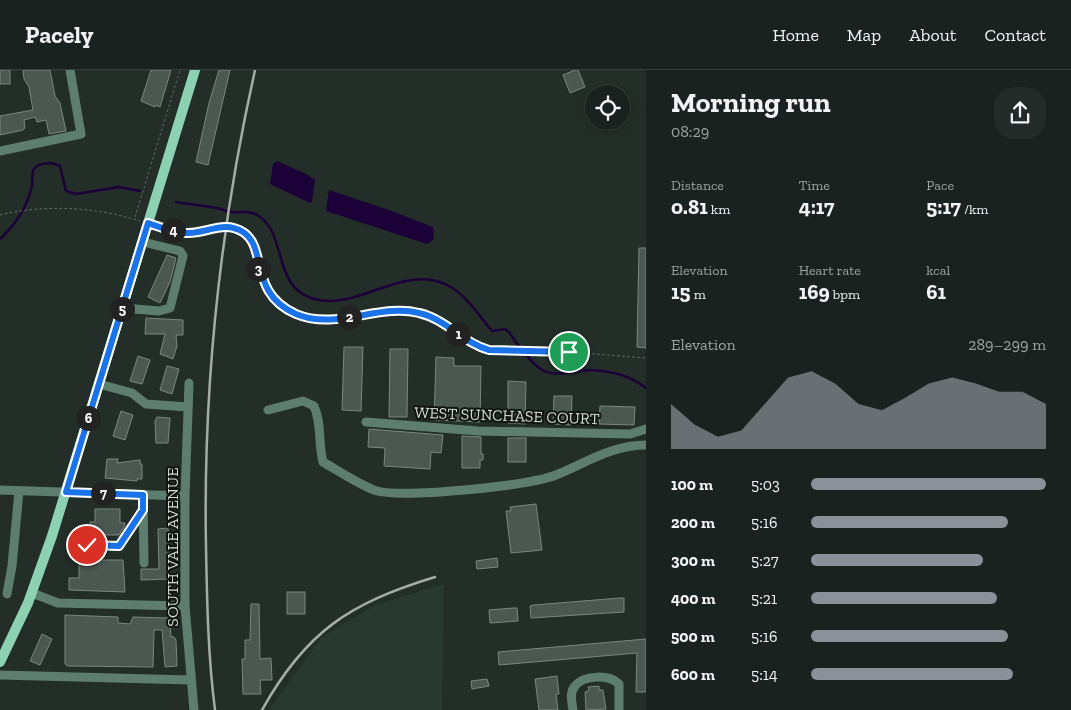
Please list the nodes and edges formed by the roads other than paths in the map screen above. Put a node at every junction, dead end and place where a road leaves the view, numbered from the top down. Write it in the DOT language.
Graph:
graph roads {
  1 [pos="70,70"];
  2 [pos="195,70"];
  3 [pos="0,151"];
  4 [pos="142,242"];
  5 [pos="123,308"];
  6 [pos="189,383"];
  7 [pos="99,384"];
  8 [pos="188,407"];
  9 [pos="268,410"];
  10 [pos="366,422"];
  11 [pos="646,429"];
  12 [pos="646,445"];
  13 [pos="0,490"];
  14 [pos="20,491"];
  15 [pos="66,492"];
  16 [pos="143,495"];
  17 [pos="185,496"];
  18 [pos="143,510"];
  19 [pos="87,545"];
  20 [pos="144,563"];
  21 [pos="7,594"];
  22 [pos="32,594"];
  23 [pos="185,606"];
  24 [pos="0,662"];
  25 [pos="0,675"];
  26 [pos="191,680"];
  27 [pos="194,710"];
  28 [pos="573,710"];
  29 [pos="619,710"];
  1 -- 3 [label="street"];
  2 -- 4 [label="main road"];
  4 -- 5 [label="main road"];
  4 -- 5 [label="street"];
  5 -- 7 [label="main road"];
  6 -- 8 [label="street, SOUTH VALE AVENUE"];
  7 -- 8 [label="street"];
  7 -- 15 [label="main road"];
  8 -- 17 [label="street, SOUTH VALE AVENUE"];
  9 -- 12 [label="street"];
  10 -- 11 [label="street, WEST SUNCHASE COURT"];
  13 -- 14 [label="street"];
  14 -- 15 [label="street"];
  14 -- 21 [label="street"];
  15 -- 16 [label="street"];
  15 -- 22 [label="main road"];
  16 -- 17 [label="street"];
  16 -- 18 [label="street"];
  17 -- 23 [label="street, SOUTH VALE AVENUE"];
  18 -- 19 [label="street"];
  18 -- 20 [label="street"];
  22 -- 23 [label="street"];
  22 -- 24 [label="main road"];
  23 -- 26 [label="street, SOUTH VALE AVENUE"];
  25 -- 26 [label="street"];
  26 -- 27 [label="street, SOUTH VALE AVENUE"];
  28 -- 29 [label="street"];
}
